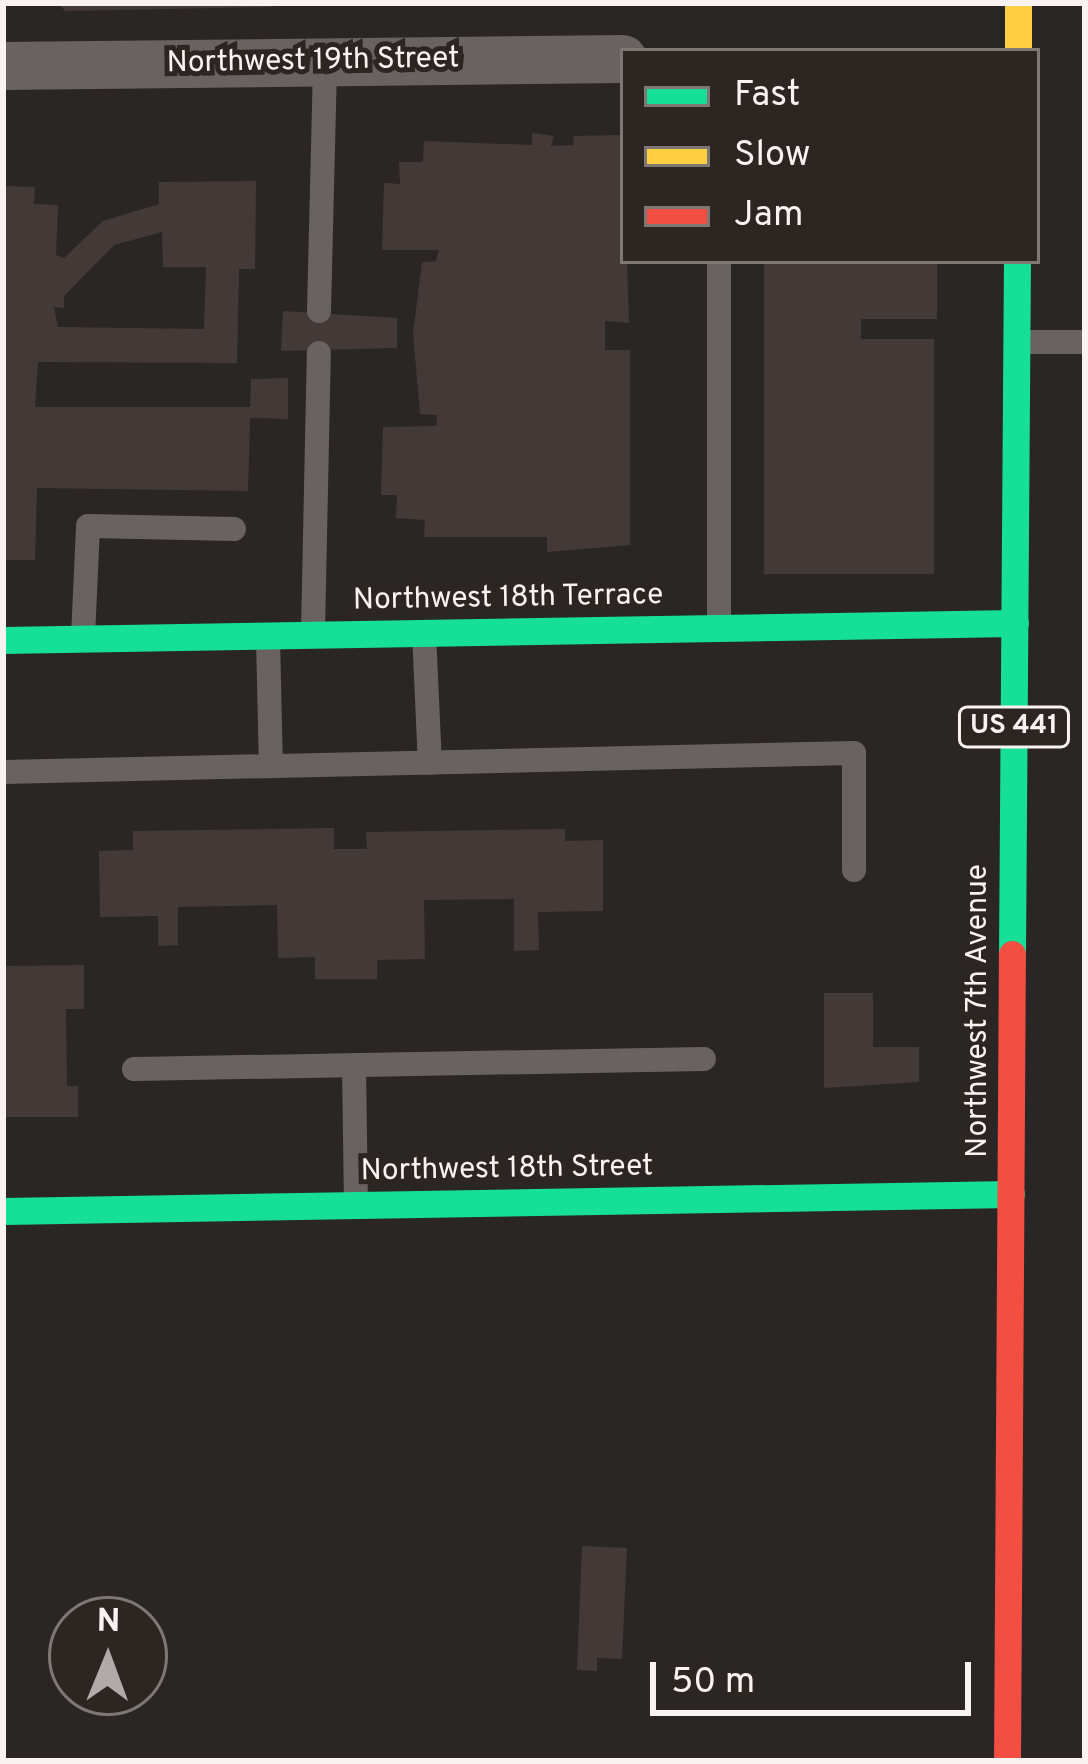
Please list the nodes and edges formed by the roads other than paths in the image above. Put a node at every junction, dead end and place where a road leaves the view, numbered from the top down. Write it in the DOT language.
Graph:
graph roads {
  1 [pos="1018,3"];
  2 [pos="1018,48"];
  3 [pos="620,59"];
  4 [pos="325,62"];
  5 [pos="3,65"];
  6 [pos="718,264"];
  7 [pos="1017,264"];
  8 [pos="320,311"];
  9 [pos="1017,342"];
  10 [pos="1085,342"];
  11 [pos="319,353"];
  12 [pos="234,529"];
  13 [pos="1015,623"];
  14 [pos="719,628"];
  15 [pos="424,633"];
  16 [pos="313,635"];
  17 [pos="268,636"];
  18 [pos="83,639"];
  19 [pos="3,640"];
  20 [pos="430,763"];
  21 [pos="272,766"];
  22 [pos="3,772"];
  23 [pos="854,870"];
  24 [pos="704,1059"];
  25 [pos="354,1065"];
  26 [pos="134,1069"];
  27 [pos="1011,1194"];
  28 [pos="356,1205"];
  29 [pos="3,1211"];
  30 [pos="1007,1761"];
  1 -- 2 [label="street"];
  3 -- 4 [label="street, Northwest 19th Street"];
  4 -- 5 [label="street, Northwest 19th Street"];
  4 -- 8 [label="lane"];
  6 -- 14 [label="lane"];
  7 -- 9 [label="street, Northwest 7th Avenue / US 441"];
  9 -- 10 [label="lane"];
  9 -- 13 [label="street, Northwest 7th Avenue / US 441"];
  11 -- 16 [label="lane"];
  12 -- 18 [label="lane"];
  13 -- 14 [label="street, Northwest 18th Terrace"];
  13 -- 27 [label="street, Northwest 7th Avenue / US 441"];
  14 -- 15 [label="street, Northwest 18th Terrace"];
  15 -- 16 [label="street, Northwest 18th Terrace"];
  15 -- 20 [label="lane"];
  16 -- 17 [label="street, Northwest 18th Terrace"];
  17 -- 18 [label="street, Northwest 18th Terrace"];
  17 -- 21 [label="lane"];
  18 -- 19 [label="street, Northwest 18th Terrace"];
  20 -- 21 [label="lane"];
  20 -- 23 [label="lane"];
  21 -- 22 [label="lane"];
  24 -- 25 [label="lane"];
  25 -- 26 [label="lane"];
  25 -- 28 [label="lane"];
  27 -- 28 [label="street, Northwest 18th Street"];
  27 -- 30 [label="street, Northwest 7th Avenue / US 441"];
  28 -- 29 [label="street, Northwest 18th Street"];
}
